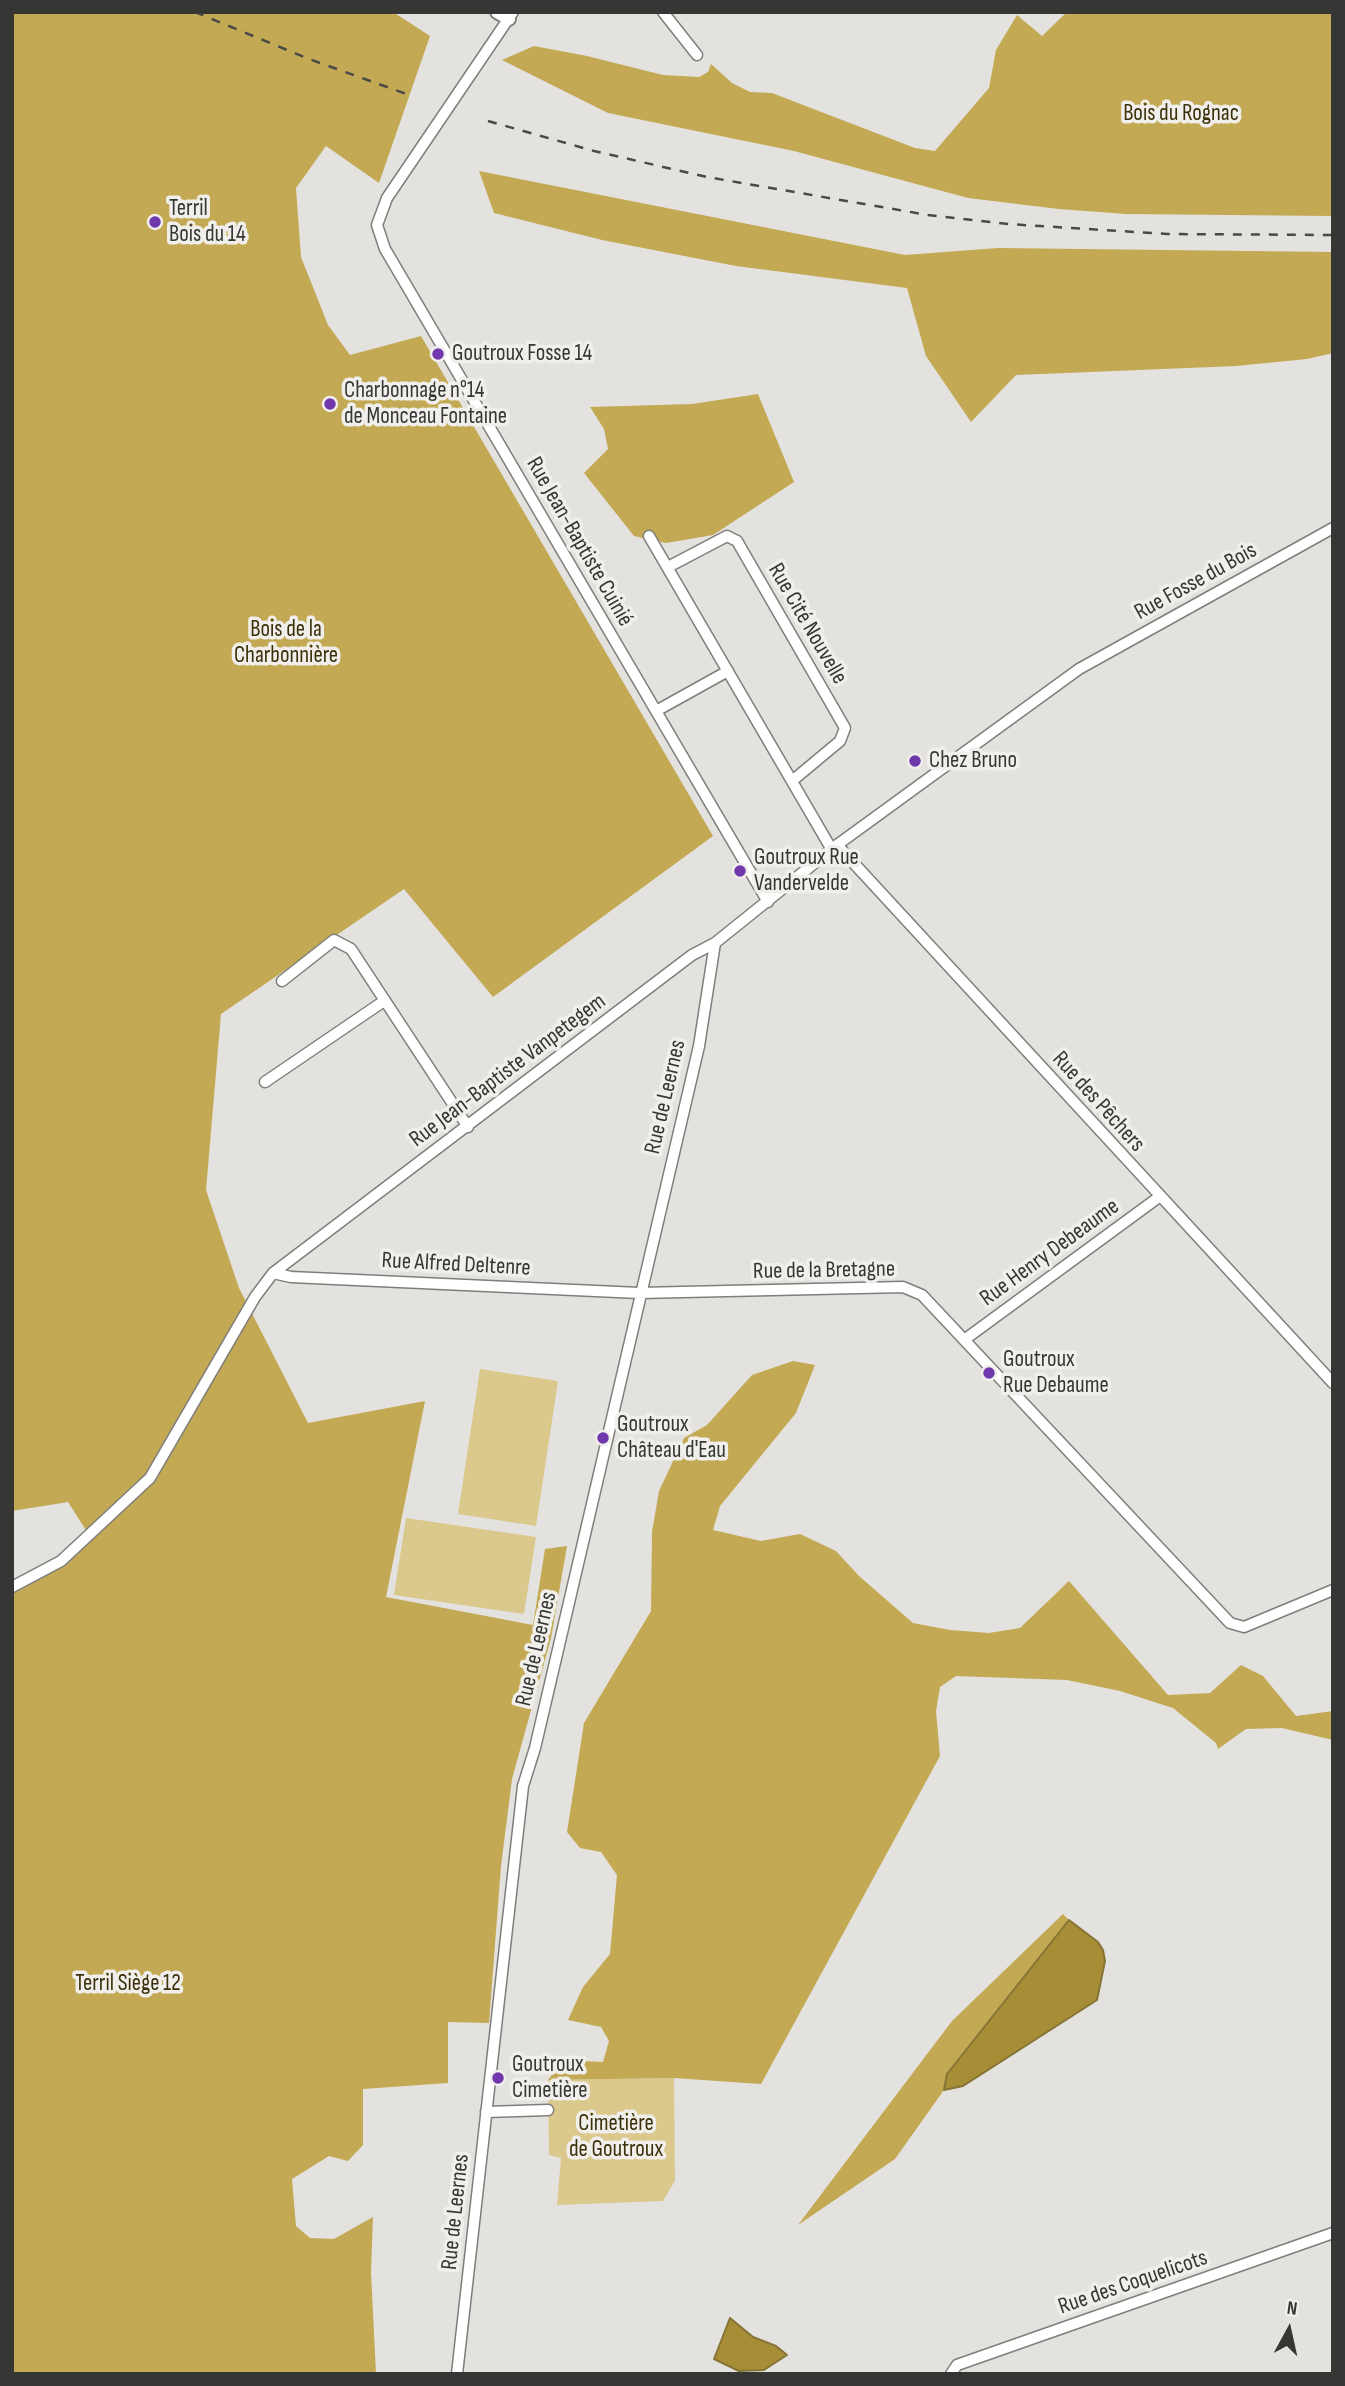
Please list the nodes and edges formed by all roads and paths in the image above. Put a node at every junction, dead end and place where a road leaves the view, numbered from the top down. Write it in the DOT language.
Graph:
graph roads {
  1 [pos="663,12"];
  2 [pos="507,14"];
  3 [pos="697,55"];
  4 [pos="1333,528"];
  5 [pos="649,536"];
  6 [pos="668,567"];
  7 [pos="729,671"];
  8 [pos="656,712"];
  9 [pos="792,781"];
  10 [pos="835,848"];
  11 [pos="768,902"];
  12 [pos="715,943"];
  13 [pos="282,981"];
  14 [pos="384,1001"];
  15 [pos="265,1082"];
  16 [pos="468,1127"];
  17 [pos="1159,1198"];
  18 [pos="273,1273"];
  19 [pos="639,1293"];
  20 [pos="964,1340"];
  21 [pos="1333,1382"];
  22 [pos="12,1587"];
  23 [pos="1333,1590"];
  24 [pos="548,2110"];
  25 [pos="486,2112"];
  26 [pos="1333,2233"];
  27 [pos="457,2374"];
  28 [pos="951,2374"];
  1 -- 3 [label="street"];
  2 -- 8 [label="street, Rue Jean-Baptiste Cuinié"];
  4 -- 10 [label="street, Rue Fosse du Bois"];
  5 -- 6 [label="street"];
  6 -- 7 [label="street"];
  6 -- 9 [label="street, Rue Cité Nouvelle"];
  7 -- 8 [label="street"];
  7 -- 9 [label="street"];
  8 -- 11 [label="street, Rue Jean-Baptiste Cuinié"];
  9 -- 10 [label="street"];
  10 -- 11 [label="street, Rue Jean-Baptiste Vanpetegem"];
  10 -- 17 [label="street, Rue des Pêchers"];
  11 -- 12 [label="street, Rue Jean-Baptiste Vanpetegem"];
  12 -- 16 [label="street, Rue Jean-Baptiste Vanpetegem"];
  12 -- 19 [label="street, Rue de Leernes"];
  13 -- 14 [label="street"];
  14 -- 15 [label="street"];
  14 -- 16 [label="street"];
  16 -- 18 [label="street, Rue Jean-Baptiste Vanpetegem"];
  17 -- 20 [label="street, Rue Henry Debeaume"];
  17 -- 21 [label="street, Rue des Pêchers"];
  18 -- 19 [label="street, Rue Alfred Deltenre"];
  18 -- 22 [label="street"];
  19 -- 20 [label="street, Rue de la Bretagne"];
  19 -- 25 [label="street, Rue de Leernes"];
  20 -- 23 [label="street, Rue de la Bretagne"];
  24 -- 25 [label="street"];
  25 -- 27 [label="street, Rue de Leernes"];
  26 -- 28 [label="street, Rue des Coquelicots"];
}
